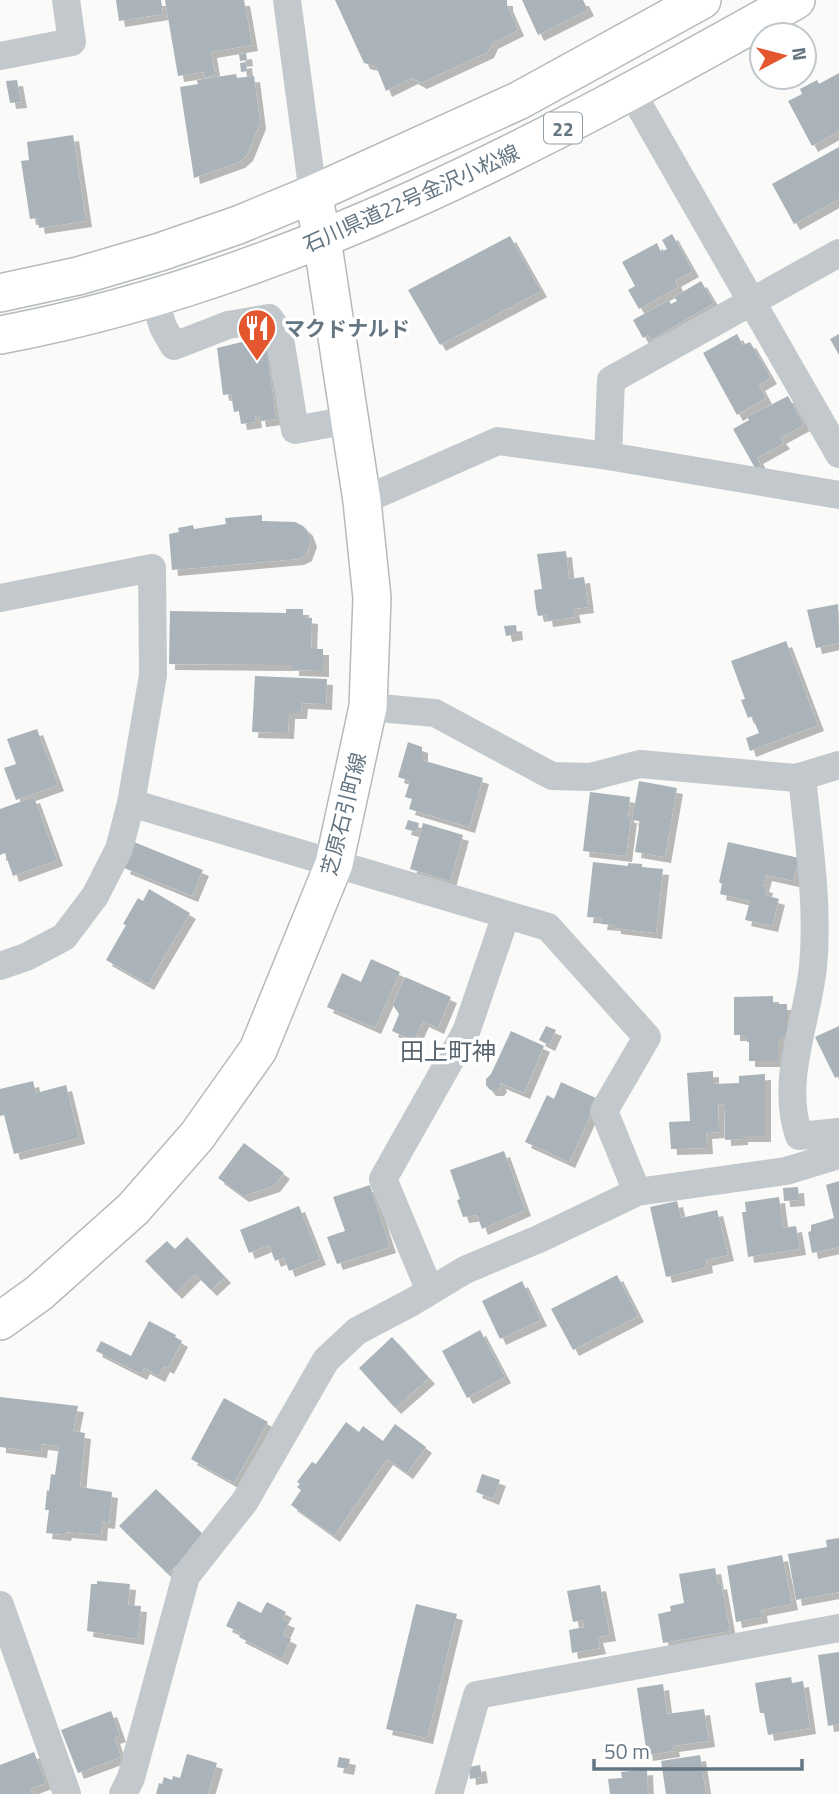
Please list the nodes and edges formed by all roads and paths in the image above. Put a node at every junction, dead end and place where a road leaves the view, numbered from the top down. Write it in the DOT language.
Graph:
graph roads {
  1 [pos="66,0"];
  2 [pos="287,0"];
  3 [pos="702,0"];
  4 [pos="796,0"];
  5 [pos="0,56"];
  6 [pos="632,93"];
  7 [pos="313,194"];
  8 [pos="322,239"];
  9 [pos="839,253"];
  10 [pos="0,293"];
  11 [pos="154,297"];
  12 [pos="751,301"];
  13 [pos="0,335"];
  14 [pos="349,420"];
  15 [pos="839,454"];
  16 [pos="608,456"];
  17 [pos="839,495"];
  18 [pos="362,501"];
  19 [pos="0,598"];
  20 [pos="368,707"];
  21 [pos="839,765"];
  22 [pos="802,776"];
  23 [pos="131,803"];
  24 [pos="334,864"];
  25 [pos="506,915"];
  26 [pos="0,966"];
  27 [pos="839,1132"];
  28 [pos="839,1156"];
  29 [pos="637,1192"];
  30 [pos="430,1291"];
  31 [pos="0,1321"];
  32 [pos="0,1605"];
  33 [pos="839,1628"];
  34 [pos="66,1794"];
  35 [pos="123,1794"];
  36 [pos="449,1794"];
  1 -- 5 [label="street"];
  2 -- 7 [label="street"];
  3 -- 7 [label="main road, 石川県道22号金沢小松線 / 22"];
  4 -- 6 [label="main road, 石川県道22号金沢小松線 / 22"];
  6 -- 8 [label="main road, 石川県道22号金沢小松線 / 22"];
  6 -- 12 [label="street"];
  7 -- 8 [label="main road, 芝原石引町線"];
  7 -- 10 [label="main road, 石川県道22号金沢小松線 / 22"];
  8 -- 11 [label="main road, 石川県道22号金沢小松線 / 22"];
  8 -- 14 [label="main road, 芝原石引町線"];
  9 -- 12 [label="street"];
  11 -- 13 [label="main road, 石川県道22号金沢小松線 / 22"];
  11 -- 14 [label="street"];
  12 -- 15 [label="street"];
  12 -- 16 [label="street"];
  14 -- 18 [label="main road, 芝原石引町線"];
  16 -- 17 [label="street"];
  16 -- 18 [label="street"];
  18 -- 20 [label="main road, 芝原石引町線"];
  19 -- 23 [label="street"];
  20 -- 22 [label="street"];
  20 -- 24 [label="main road, 芝原石引町線"];
  21 -- 22 [label="street"];
  22 -- 27 [label="street"];
  23 -- 24 [label="street"];
  23 -- 26 [label="street"];
  24 -- 25 [label="street"];
  24 -- 31 [label="main road, 芝原石引町線"];
  25 -- 29 [label="street"];
  25 -- 30 [label="street"];
  28 -- 29 [label="street"];
  29 -- 30 [label="street"];
  30 -- 35 [label="street"];
  32 -- 34 [label="street"];
  33 -- 36 [label="street"];
}
